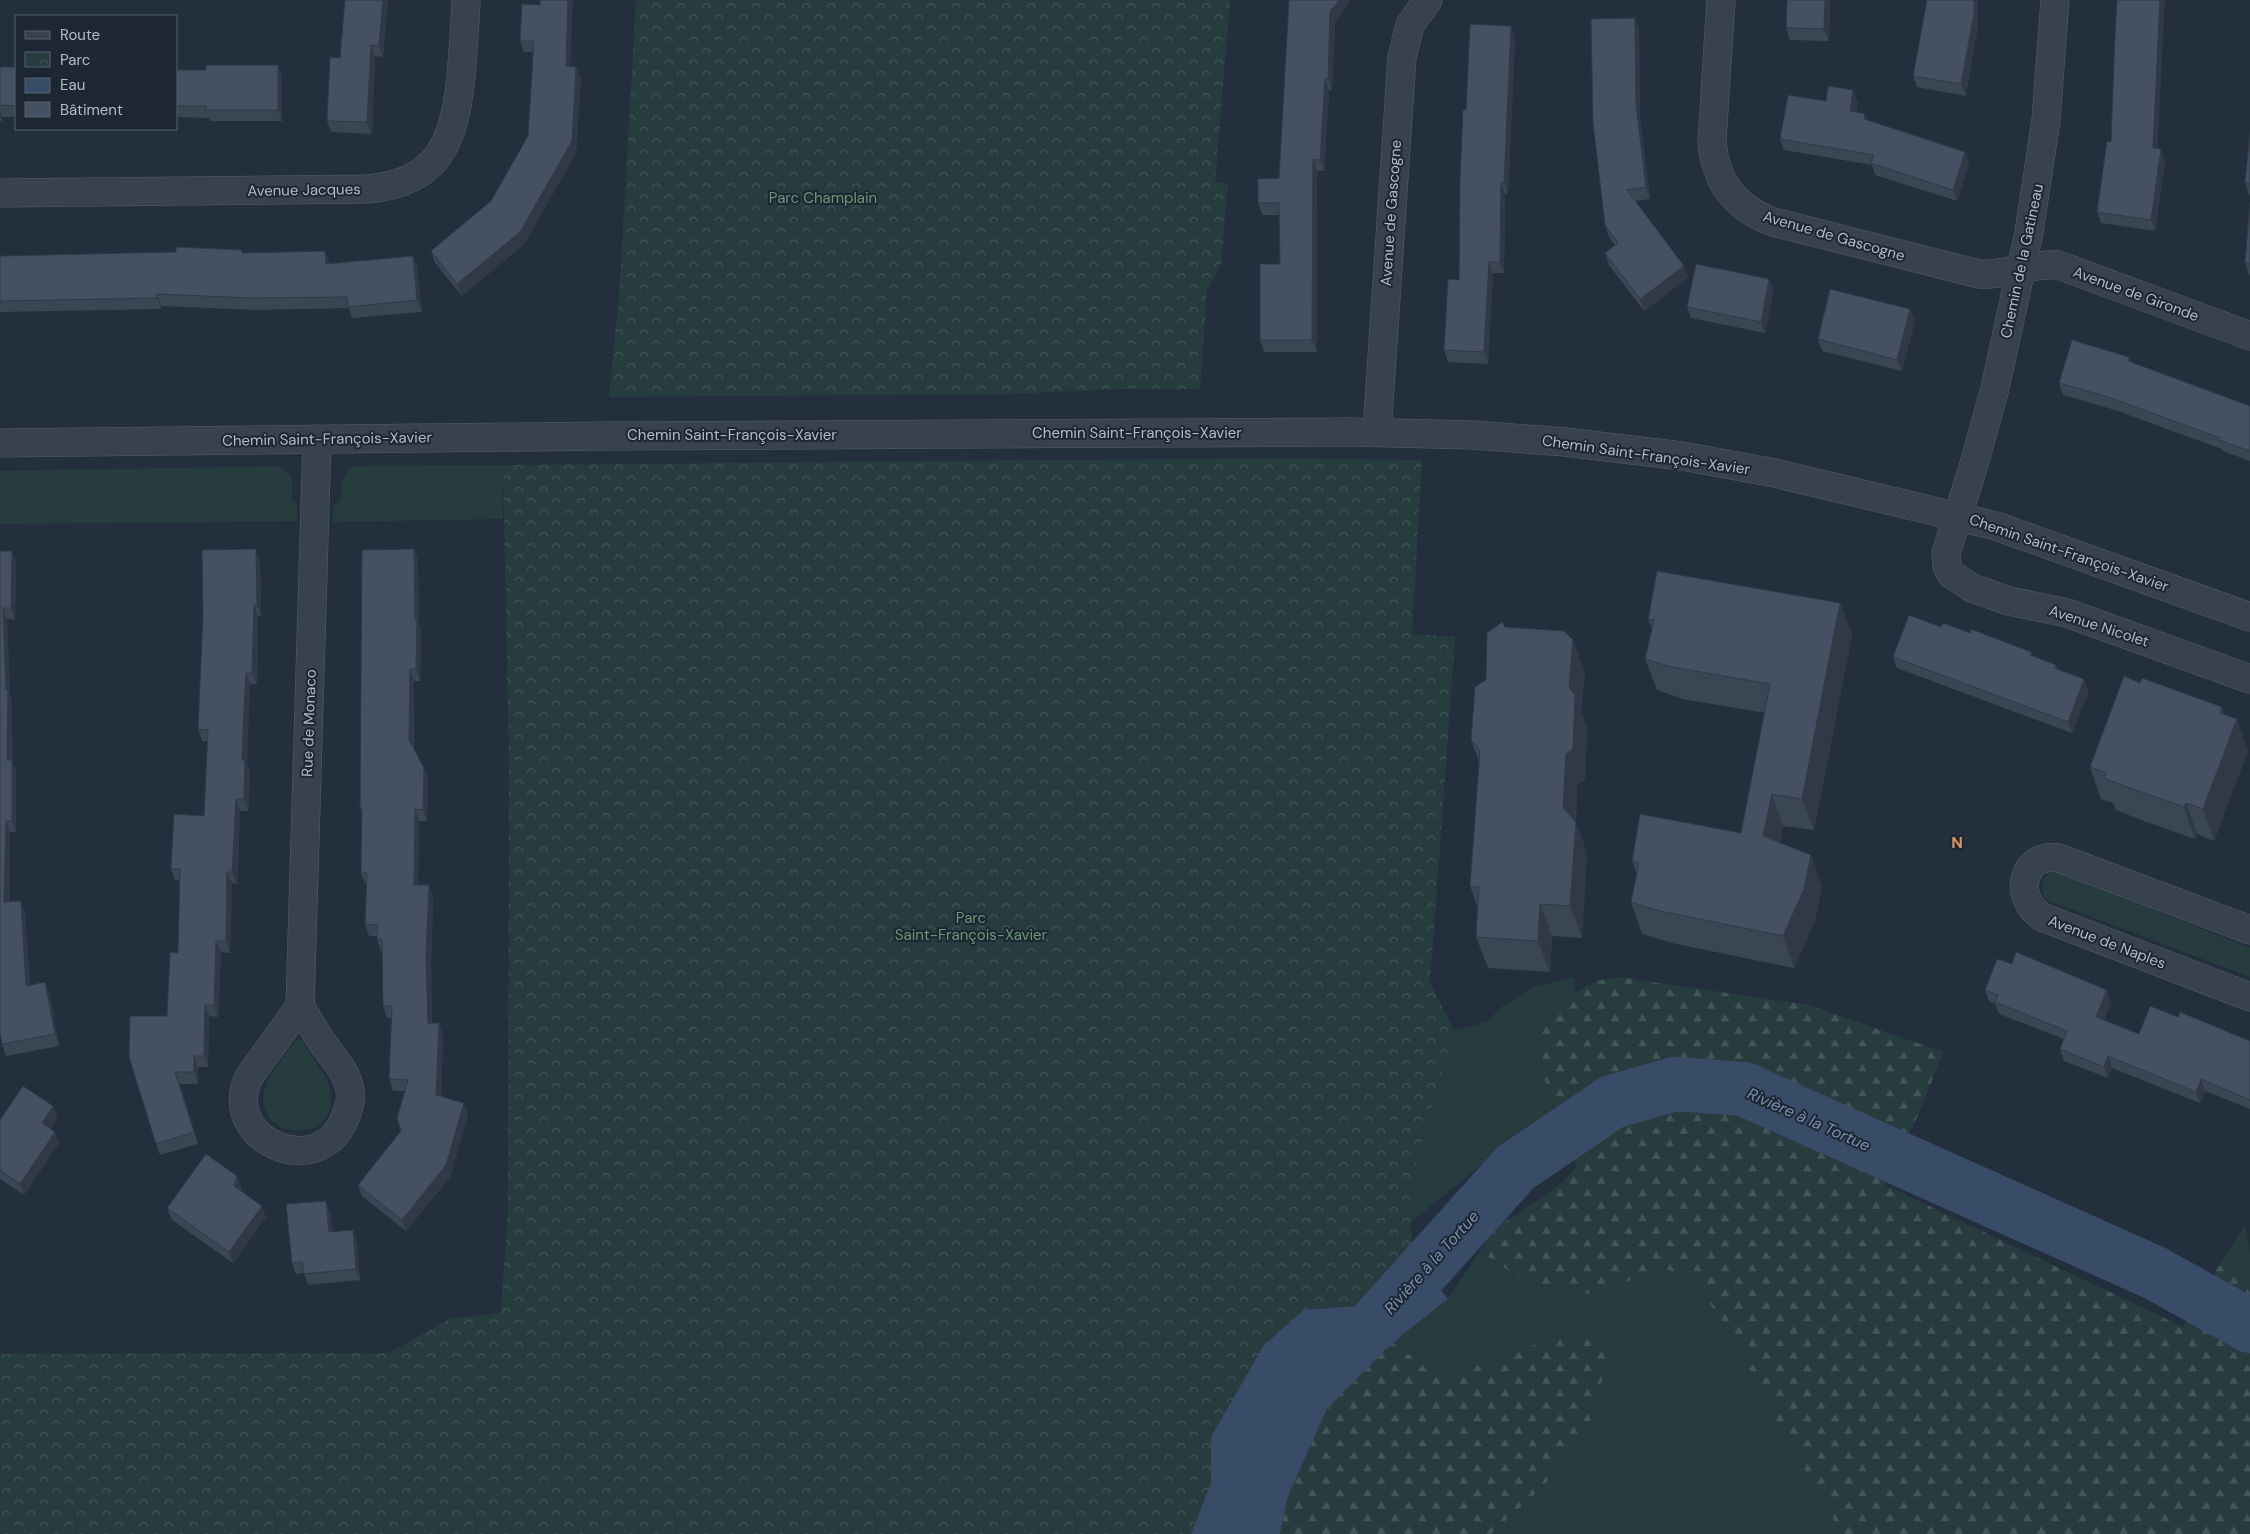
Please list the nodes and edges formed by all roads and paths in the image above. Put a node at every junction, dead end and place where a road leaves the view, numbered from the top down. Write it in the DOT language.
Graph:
graph roads {
  1 [pos="466,0"];
  2 [pos="1428,0"];
  3 [pos="1721,0"];
  4 [pos="2055,0"];
  5 [pos="0,193"];
  6 [pos="2021,269"];
  7 [pos="2250,336"];
  8 [pos="1377,432"];
  9 [pos="316,439"];
  10 [pos="0,443"];
  11 [pos="1957,516"];
  12 [pos="2250,617"];
  13 [pos="2250,679"];
  14 [pos="2250,930"];
  15 [pos="2250,997"];
  16 [pos="300,1006"];
  1 -- 5 [label="street, Avenue Jacques"];
  2 -- 8 [label="street, Avenue de Gascogne"];
  3 -- 6 [label="street, Avenue de Gascogne"];
  4 -- 6 [label="street, Chemin de la Gatineau"];
  6 -- 7 [label="street, Avenue de Gironde"];
  6 -- 11 [label="street, Chemin de la Gatineau"];
  8 -- 9 [label="street, Chemin Saint-François-Xavier"];
  8 -- 11 [label="street, Chemin Saint-François-Xavier"];
  9 -- 10 [label="street, Chemin Saint-François-Xavier"];
  9 -- 16 [label="street, Rue de Monaco"];
  11 -- 12 [label="street, Chemin Saint-François-Xavier"];
  11 -- 13 [label="street, Avenue Nicolet"];
  14 -- 15 [label="street, Avenue de Naples"];
  16 -- 16 [label="street"];
}
